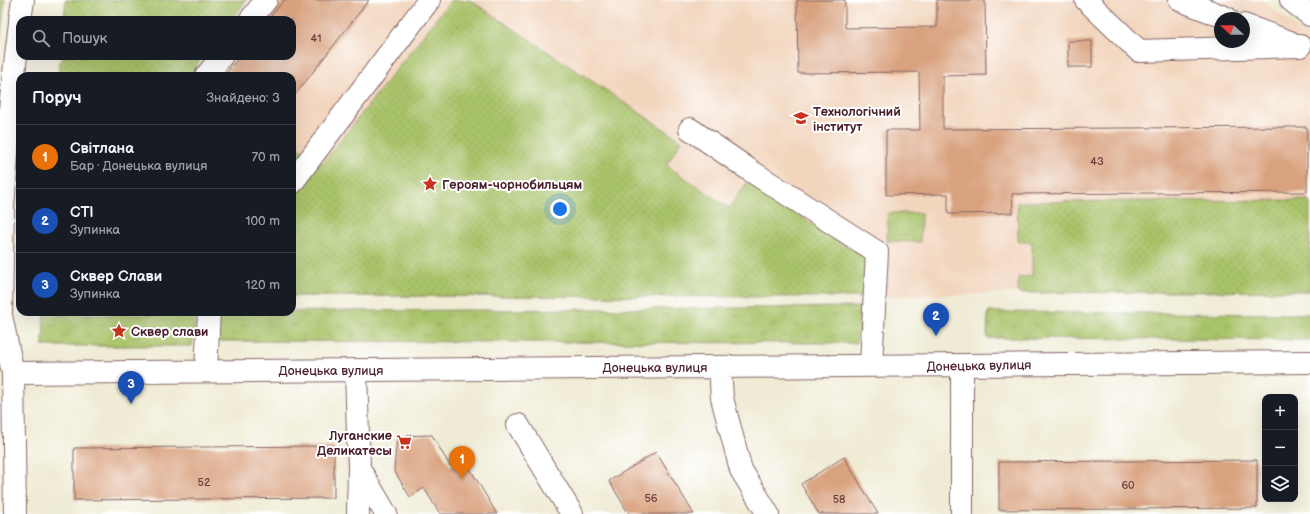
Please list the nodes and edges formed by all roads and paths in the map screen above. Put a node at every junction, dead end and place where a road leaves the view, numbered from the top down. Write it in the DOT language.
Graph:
graph roads {
  1 [pos="23,0"];
  2 [pos="266,0"];
  3 [pos="429,0"];
  4 [pos="1086,0"];
  5 [pos="1180,0"];
  6 [pos="1291,0"];
  7 [pos="1214,13"];
  8 [pos="1310,15"];
  9 [pos="21,16"];
  10 [pos="253,16"];
  11 [pos="1250,27"];
  12 [pos="1305,48"];
  13 [pos="16,52"];
  14 [pos="219,60"];
  15 [pos="209,72"];
  16 [pos="690,129"];
  17 [pos="299,160"];
  18 [pos="296,170"];
  19 [pos="209,316"];
  20 [pos="1310,362"];
  21 [pos="871,365"];
  22 [pos="962,365"];
  23 [pos="720,367"];
  24 [pos="356,370"];
  25 [pos="206,371"];
  26 [pos="7,375"];
  27 [pos="518,425"];
  28 [pos="359,468"];
  29 [pos="15,514"];
  30 [pos="358,514"];
  31 [pos="386,514"];
  32 [pos="572,514"];
  33 [pos="768,514"];
  34 [pos="962,514"];
  1 -- 9 [label="street"];
  2 -- 10 [label="street"];
  3 -- 17 [label="street"];
  4 -- 12 [label="street"];
  5 -- 7 [label="street"];
  6 -- 8 [label="street"];
  11 -- 12 [label="street"];
  13 -- 26 [label="street"];
  14 -- 15 [label="street"];
  16 -- 21 [label="street"];
  17 -- 18 [label="street"];
  19 -- 25 [label="street"];
  20 -- 22 [label="street, Донецька вулиця"];
  21 -- 22 [label="street, Донецька вулиця"];
  21 -- 23 [label="street, Донецька вулиця"];
  22 -- 34 [label="street"];
  23 -- 24 [label="street, Донецька вулиця"];
  23 -- 33 [label="street"];
  24 -- 25 [label="street, Донецька вулиця"];
  24 -- 28 [label="street"];
  25 -- 26 [label="street, Донецька вулиця"];
  26 -- 29 [label="street"];
  27 -- 32 [label="street"];
  28 -- 30 [label="street"];
  28 -- 31 [label="street"];
}
